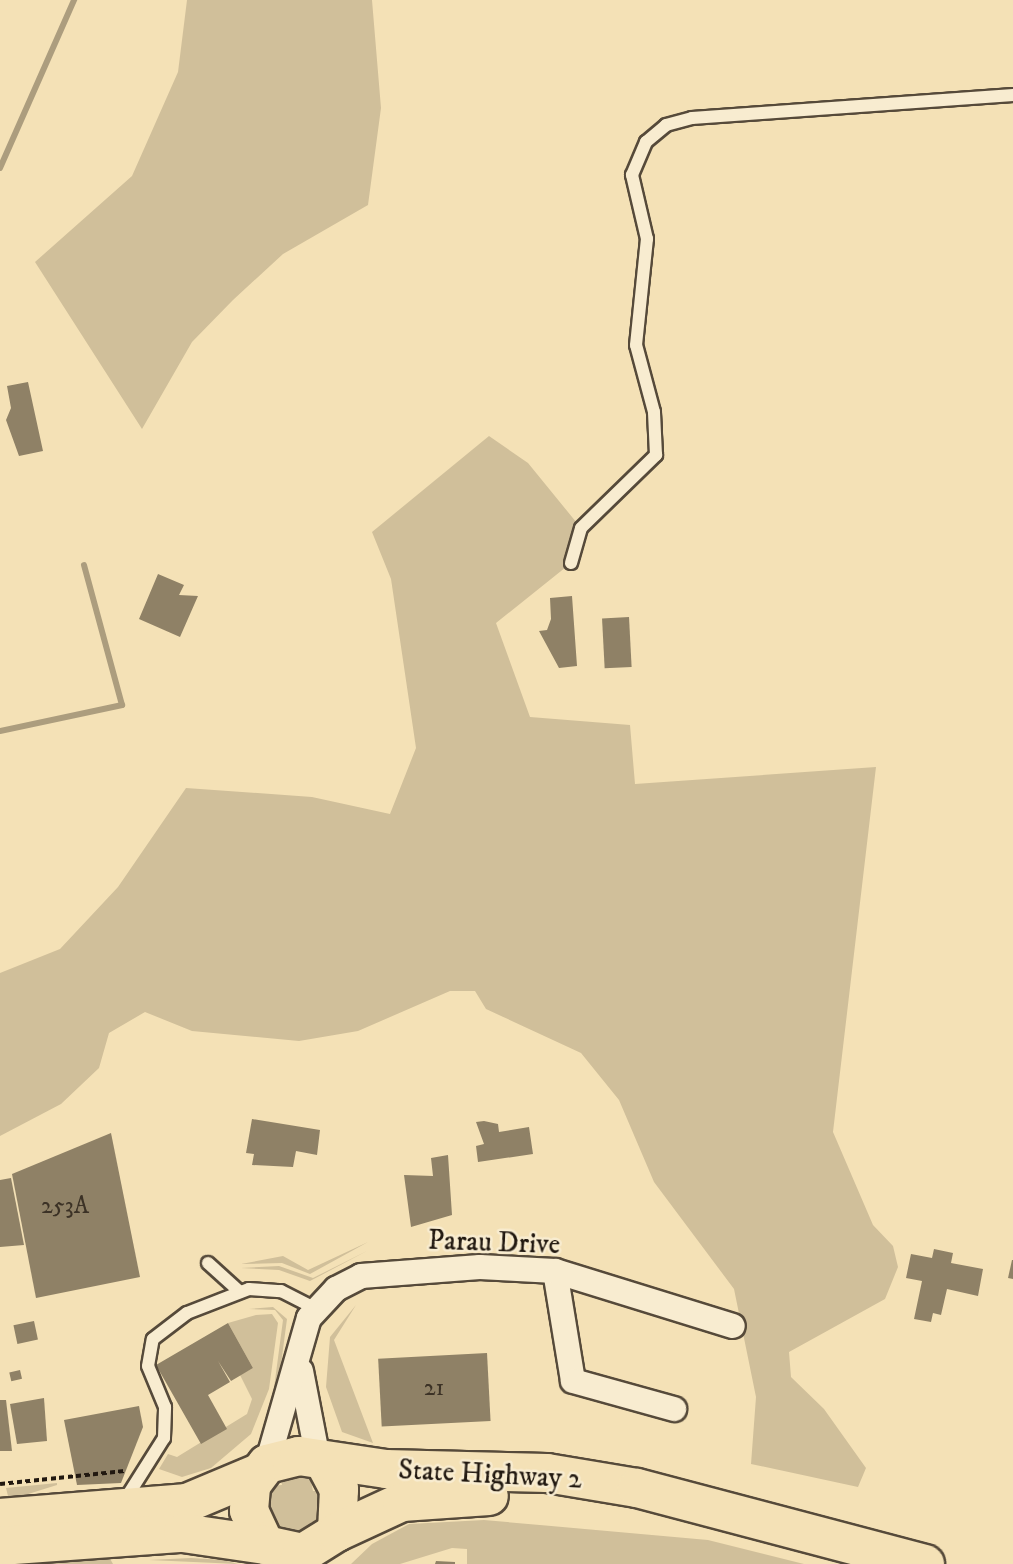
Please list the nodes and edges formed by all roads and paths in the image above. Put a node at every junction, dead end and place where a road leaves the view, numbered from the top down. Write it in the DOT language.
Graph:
graph roads {
  1 [pos="1013,95"];
  2 [pos="571,564"];
  3 [pos="208,1263"];
  4 [pos="555,1271"];
  5 [pos="240,1292"];
  6 [pos="314,1308"];
  7 [pos="733,1326"];
  8 [pos="300,1364"];
  9 [pos="674,1409"];
  10 [pos="321,1461"];
  11 [pos="129,1468"];
  12 [pos="262,1469"];
  13 [pos="0,1484"];
  14 [pos="121,1506"];
  15 [pos="0,1518"];
  16 [pos="735,1519"];
  17 [pos="337,1532"];
  18 [pos="265,1545"];
  19 [pos="0,1546"];
  20 [pos="925,1564"];
  1 -- 2 [label="lane"];
  3 -- 5 [label="lane"];
  4 -- 6 [label="street, Parau Drive"];
  4 -- 7 [label="street, Parau Drive"];
  4 -- 9 [label="street"];
  5 -- 6 [label="lane"];
  5 -- 14 [label="lane"];
  6 -- 8 [label="street"];
  8 -- 10 [label="street"];
  8 -- 12 [label="street"];
  10 -- 12 [label="highway"];
  10 -- 16 [label="highway, State Highway 2"];
  10 -- 17 [label="highway"];
  11 -- 13 [label="path"];
  12 -- 14 [label="highway"];
  12 -- 18 [label="highway"];
  14 -- 15 [label="highway"];
  16 -- 17 [label="highway, State Highway 2"];
  16 -- 20 [label="highway, State Highway 2"];
  17 -- 18 [label="highway"];
  18 -- 19 [label="highway"];
}
